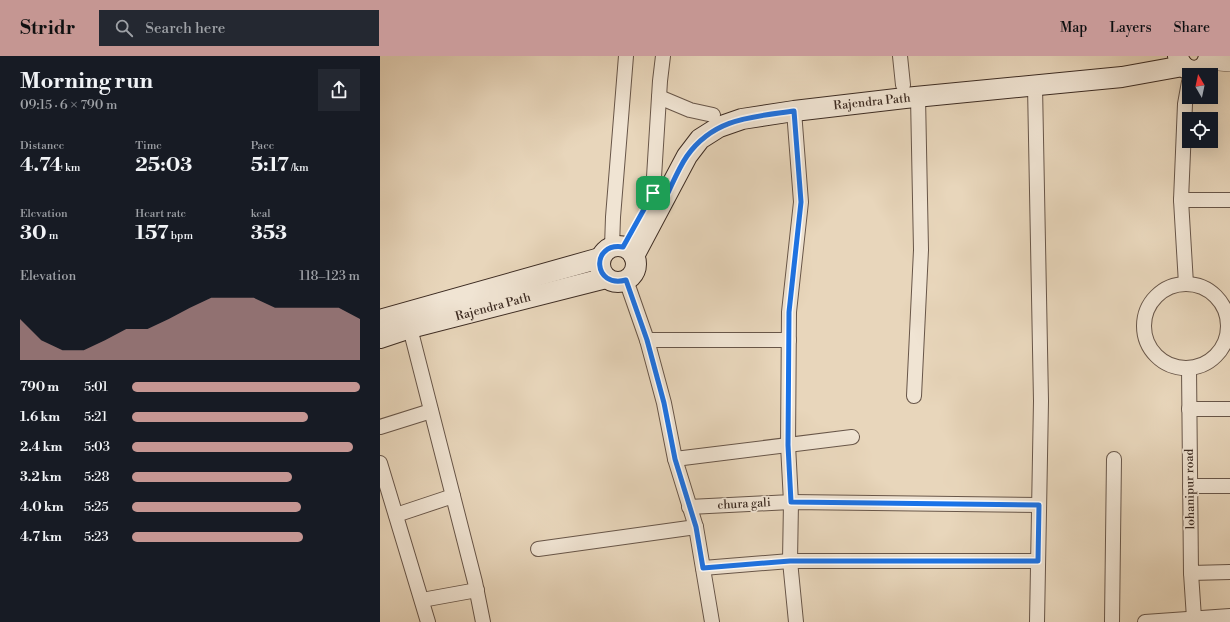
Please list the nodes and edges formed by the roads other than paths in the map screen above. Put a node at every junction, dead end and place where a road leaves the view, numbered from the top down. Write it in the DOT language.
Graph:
graph roads {
  1 [pos="626,56"];
  2 [pos="663,56"];
  3 [pos="900,56"];
  4 [pos="1164,56"];
  5 [pos="1230,63"];
  6 [pos="1193,67"];
  7 [pos="1035,86"];
  8 [pos="911,91"];
  9 [pos="659,97"];
  10 [pos="794,111"];
  11 [pos="713,115"];
  12 [pos="659,196"];
  13 [pos="1182,200"];
  14 [pos="1230,200"];
  15 [pos="617,252"];
  16 [pos="606,278"];
  17 [pos="626,280"];
  18 [pos="1186,284"];
  19 [pos="380,320"];
  20 [pos="1229,322"];
  21 [pos="410,328"];
  22 [pos="380,338"];
  23 [pos="647,340"];
  24 [pos="789,340"];
  25 [pos="1189,368"];
  26 [pos="914,396"];
  27 [pos="1230,409"];
  28 [pos="1189,410"];
  29 [pos="431,412"];
  30 [pos="380,427"];
  31 [pos="852,437"];
  32 [pos="788,445"];
  33 [pos="675,459"];
  34 [pos="1114,459"];
  35 [pos="380,464"];
  36 [pos="1190,486"];
  37 [pos="1230,486"];
  38 [pos="453,496"];
  39 [pos="791,502"];
  40 [pos="1039,505"];
  41 [pos="689,507"];
  42 [pos="396,515"];
  43 [pos="696,527"];
  44 [pos="538,549"];
  45 [pos="790,561"];
  46 [pos="1038,561"];
  47 [pos="703,568"];
  48 [pos="1191,572"];
  49 [pos="1230,572"];
  50 [pos="477,590"];
  51 [pos="422,600"];
  52 [pos="1230,616"];
  53 [pos="1201,619"];
  54 [pos="428,622"];
  55 [pos="484,622"];
  56 [pos="712,622"];
  57 [pos="796,622"];
  58 [pos="1037,622"];
  59 [pos="1112,622"];
  60 [pos="1145,622"];
  1 -- 15 [label="street"];
  2 -- 9 [label="street"];
  3 -- 8 [label="street"];
  4 -- 8 [label="main road, Rajendra Path"];
  5 -- 6 [label="street"];
  6 -- 7 [label="main road, Rajendra Path"];
  6 -- 13 [label="street"];
  7 -- 8 [label="main road, Rajendra Path"];
  7 -- 40 [label="street"];
  8 -- 10 [label="main road, Rajendra Path"];
  8 -- 11 [label="main road, Rajendra Path"];
  8 -- 26 [label="street"];
  9 -- 11 [label="street"];
  9 -- 12 [label="street"];
  10 -- 12 [label="main road, Rajendra Path"];
  10 -- 24 [label="street"];
  11 -- 12 [label="main road, Rajendra Path"];
  12 -- 15 [label="main road, Rajendra Path"];
  13 -- 14 [label="street"];
  13 -- 18 [label="street"];
  15 -- 16 [label="main road"];
  15 -- 17 [label="main road, Rajendra Path"];
  15 -- 19 [label="main road, Rajendra Path"];
  16 -- 17 [label="main road, Rajendra Path"];
  16 -- 21 [label="main road, Rajendra Path"];
  17 -- 23 [label="street"];
  18 -- 20 [label="street"];
  18 -- 25 [label="street"];
  20 -- 25 [label="street"];
  21 -- 22 [label="main road, Rajendra Path"];
  21 -- 29 [label="street"];
  23 -- 24 [label="street"];
  23 -- 33 [label="street"];
  24 -- 32 [label="street"];
  25 -- 28 [label="street, lohanipur road"];
  27 -- 28 [label="street"];
  28 -- 36 [label="street, lohanipur road"];
  29 -- 30 [label="street"];
  29 -- 38 [label="street"];
  31 -- 32 [label="street"];
  32 -- 33 [label="street"];
  32 -- 39 [label="street"];
  33 -- 41 [label="street"];
  34 -- 59 [label="street"];
  35 -- 42 [label="street"];
  36 -- 37 [label="street"];
  36 -- 48 [label="street, lohanipur road"];
  38 -- 42 [label="street"];
  38 -- 50 [label="street"];
  39 -- 40 [label="street, chura gali"];
  39 -- 41 [label="street, chura gali"];
  39 -- 45 [label="street"];
  40 -- 46 [label="street"];
  41 -- 43 [label="street"];
  42 -- 51 [label="street"];
  43 -- 44 [label="street"];
  43 -- 47 [label="street"];
  45 -- 46 [label="street"];
  45 -- 47 [label="street"];
  45 -- 57 [label="street"];
  46 -- 58 [label="street"];
  47 -- 56 [label="street"];
  48 -- 49 [label="street"];
  48 -- 53 [label="street, lohanipur road"];
  50 -- 51 [label="street"];
  50 -- 55 [label="street"];
  51 -- 54 [label="street"];
  52 -- 53 [label="street"];
  53 -- 60 [label="street"];
}
